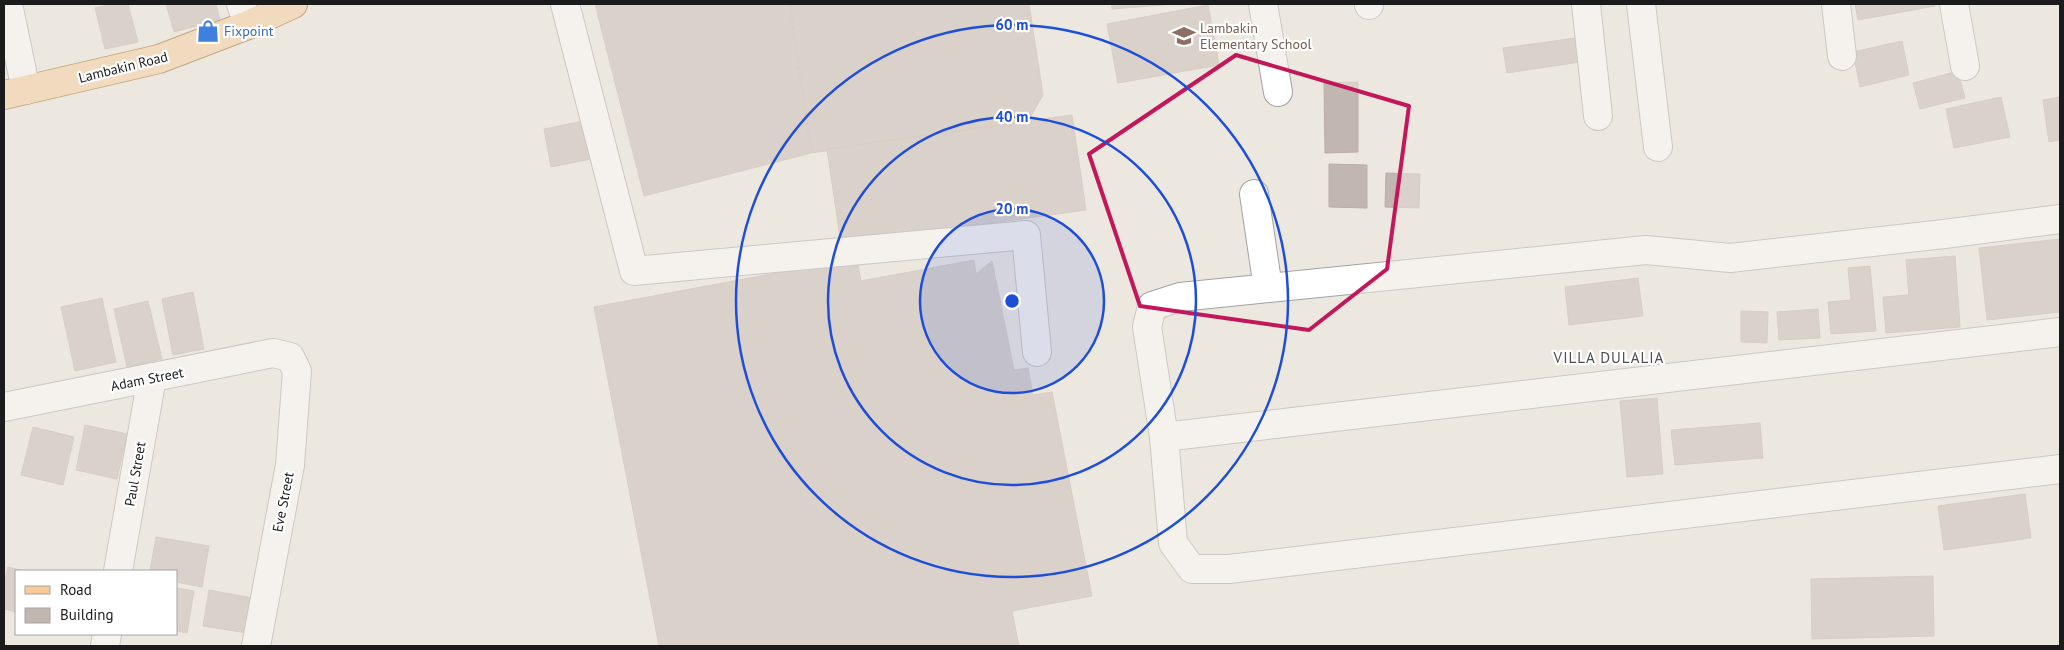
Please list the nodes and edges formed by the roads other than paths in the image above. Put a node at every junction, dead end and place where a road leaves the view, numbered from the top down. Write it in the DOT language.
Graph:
graph roads {
  1 [pos="8,4"];
  2 [pos="293,4"];
  3 [pos="565,4"];
  4 [pos="1263,4"];
  5 [pos="1586,4"];
  6 [pos="1641,4"];
  7 [pos="1836,4"];
  8 [pos="1954,4"];
  9 [pos="245,14"];
  10 [pos="1842,56"];
  11 [pos="1965,66"];
  12 [pos="1278,92"];
  13 [pos="15,93"];
  14 [pos="1598,116"];
  15 [pos="1658,148"];
  16 [pos="1254,194"];
  17 [pos="2060,219"];
  18 [pos="1268,288"];
  19 [pos="2060,332"];
  20 [pos="1037,352"];
  21 [pos="290,357"];
  22 [pos="152,377"];
  23 [pos="4,407"];
  24 [pos="1164,437"];
  25 [pos="2060,469"];
  26 [pos="118,570"];
  27 [pos="256,646"];
  1 -- 13 [label="street"];
  2 -- 9 [label="main road, Lambakin Road"];
  3 -- 20 [label="street"];
  4 -- 12 [label="street"];
  5 -- 14 [label="street"];
  6 -- 15 [label="street"];
  7 -- 10 [label="street"];
  8 -- 11 [label="street"];
  9 -- 13 [label="main road, Lambakin Road"];
  16 -- 18 [label="street"];
  17 -- 18 [label="street"];
  18 -- 24 [label="street"];
  19 -- 24 [label="street"];
  21 -- 22 [label="street, Adam Street"];
  21 -- 27 [label="street, Eve Street"];
  22 -- 23 [label="street, Adam Street"];
  22 -- 26 [label="street, Paul Street"];
  24 -- 25 [label="street"];
}
